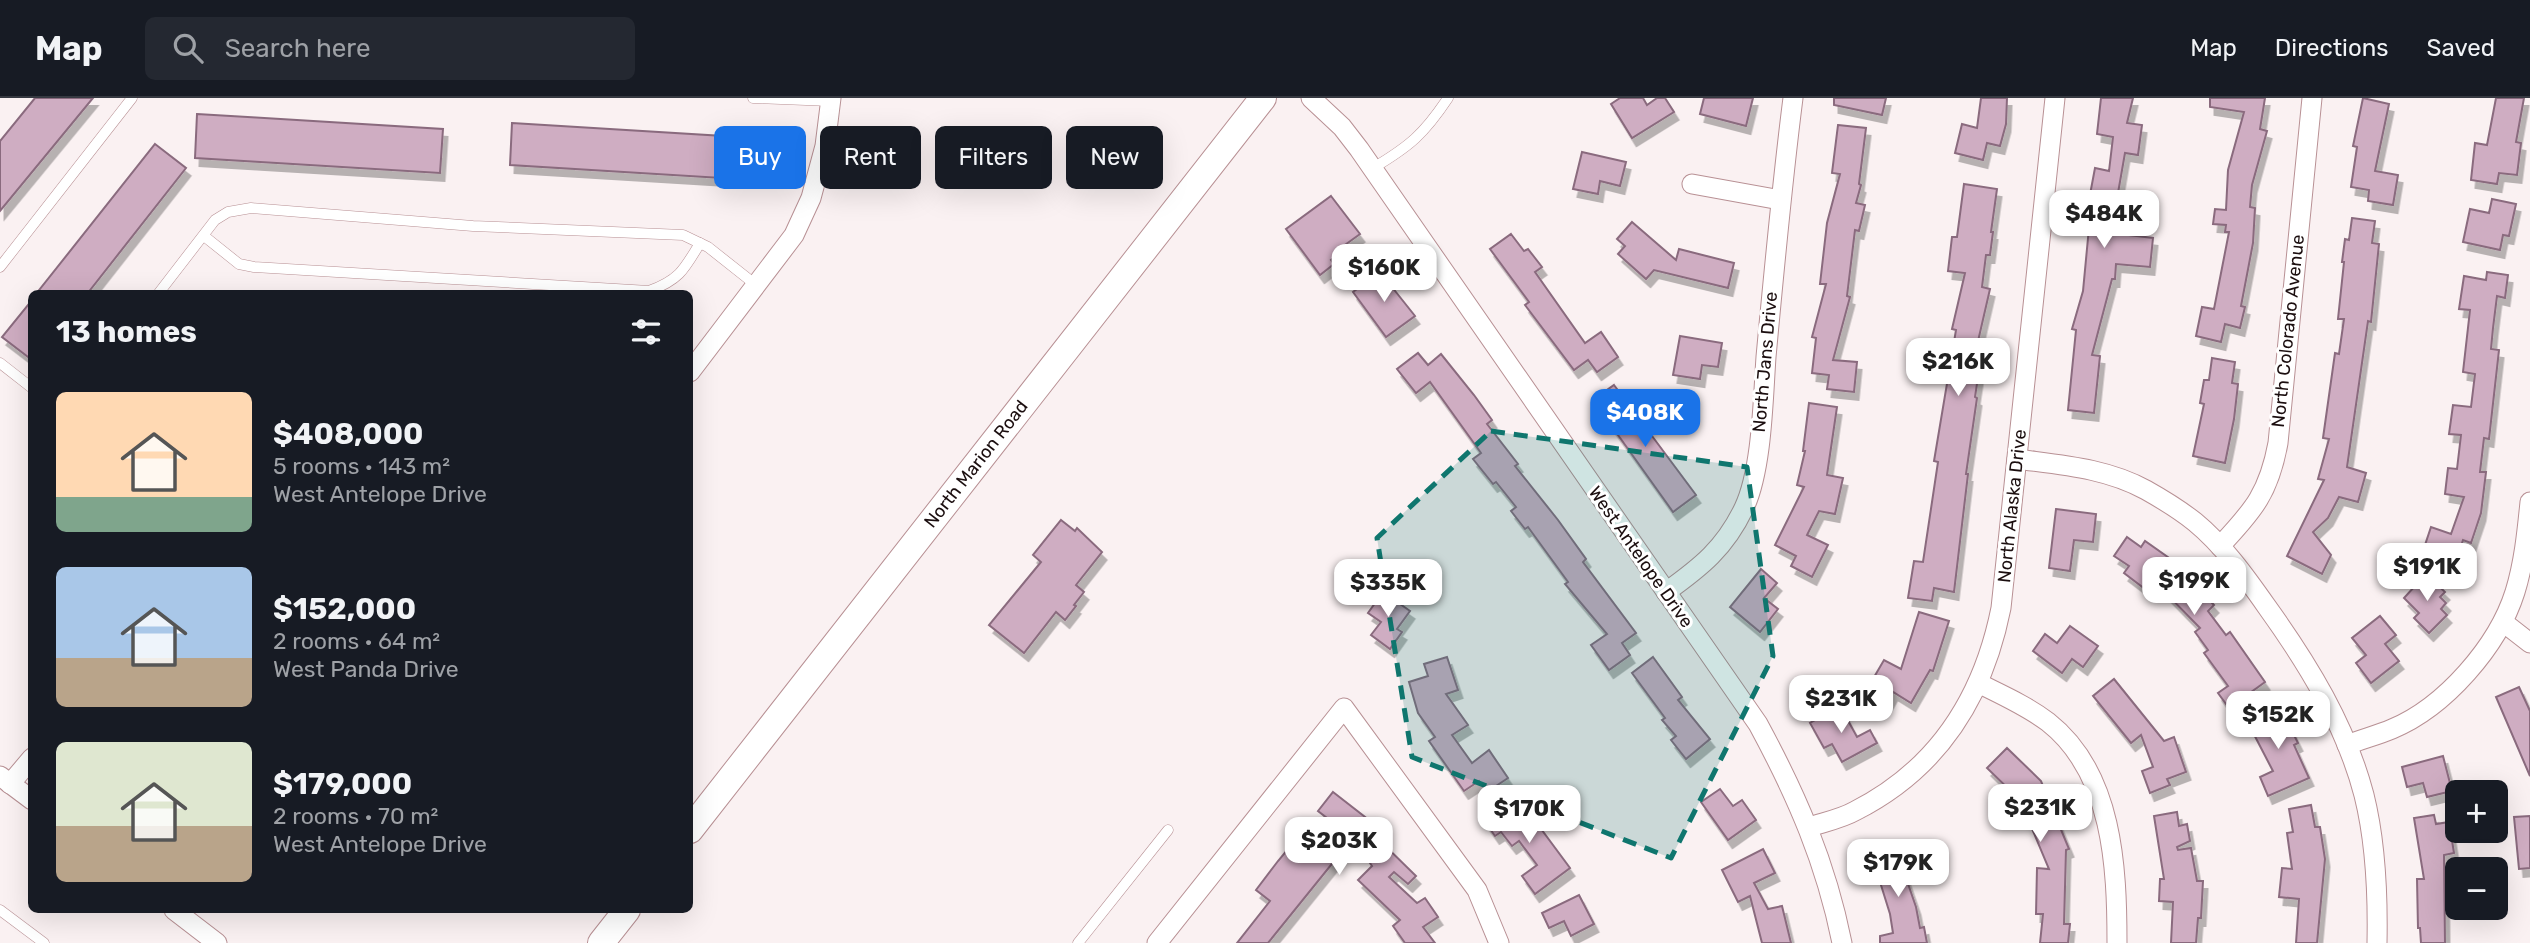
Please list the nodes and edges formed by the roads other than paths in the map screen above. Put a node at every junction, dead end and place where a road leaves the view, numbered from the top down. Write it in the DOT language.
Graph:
graph roads {
  1 [pos="132,98"];
  2 [pos="753,98"];
  3 [pos="1263,98"];
  4 [pos="1311,98"];
  5 [pos="1448,98"];
  6 [pos="1793,98"];
  7 [pos="2055,98"];
  8 [pos="2312,98"];
  9 [pos="831,100"];
  10 [pos="1373,168"];
  11 [pos="1692,184"];
  12 [pos="1780,200"];
  13 [pos="204,236"];
  14 [pos="700,243"];
  15 [pos="0,267"];
  16 [pos="756,285"];
  17 [pos="161,290"];
  18 [pos="633,290"];
  19 [pos="652,290"];
  20 [pos="0,363"];
  21 [pos="693,368"];
  22 [pos="28,385"];
  23 [pos="2017,459"];
  24 [pos="2530,502"];
  25 [pos="2220,546"];
  26 [pos="1666,592"];
  27 [pos="2503,622"];
  28 [pos="2530,643"];
  29 [pos="1978,683"];
  30 [pos="2347,744"];
  31 [pos="28,761"];
  32 [pos="5,780"];
  33 [pos="28,797"];
  34 [pos="693,826"];
  35 [pos="1809,827"];
  36 [pos="1168,830"];
  37 [pos="0,910"];
  38 [pos="178,913"];
  39 [pos="625,913"];
  40 [pos="44,943"];
  41 [pos="217,943"];
  42 [pos="601,943"];
  43 [pos="1078,943"];
  44 [pos="1157,943"];
  45 [pos="1499,943"];
  46 [pos="1842,943"];
  47 [pos="2117,943"];
  48 [pos="2377,943"];
  1 -- 15 [label="lane"];
  2 -- 9 [label="lane"];
  3 -- 34 [label="main road, North Marion Road"];
  4 -- 10 [label="street, West Antelope Drive"];
  5 -- 10 [label="lane"];
  6 -- 12 [label="street, North Jans Drive"];
  7 -- 23 [label="street, North Alaska Drive"];
  8 -- 25 [label="street, North Colorado Avenue"];
  9 -- 16 [label="street"];
  10 -- 26 [label="street, West Antelope Drive"];
  11 -- 12 [label="street"];
  12 -- 26 [label="street, North Jans Drive"];
  13 -- 14 [label="lane"];
  13 -- 17 [label="lane"];
  13 -- 18 [label="lane"];
  14 -- 16 [label="lane"];
  14 -- 19 [label="lane"];
  16 -- 21 [label="street"];
  20 -- 22 [label="lane"];
  23 -- 25 [label="street"];
  23 -- 29 [label="street, North Alaska Drive"];
  24 -- 27 [label="street"];
  25 -- 30 [label="street"];
  26 -- 35 [label="street, West Antelope Drive"];
  27 -- 28 [label="street"];
  27 -- 30 [label="street"];
  29 -- 35 [label="street, North Alaska Drive"];
  29 -- 47 [label="street"];
  30 -- 48 [label="street"];
  31 -- 32 [label="street"];
  32 -- 33 [label="street"];
  35 -- 46 [label="street, West Antelope Drive"];
  36 -- 43 [label="lane"];
  37 -- 40 [label="lane"];
  38 -- 41 [label="street"];
  39 -- 42 [label="main road"];
  44 -- 45 [label="street"];
}
